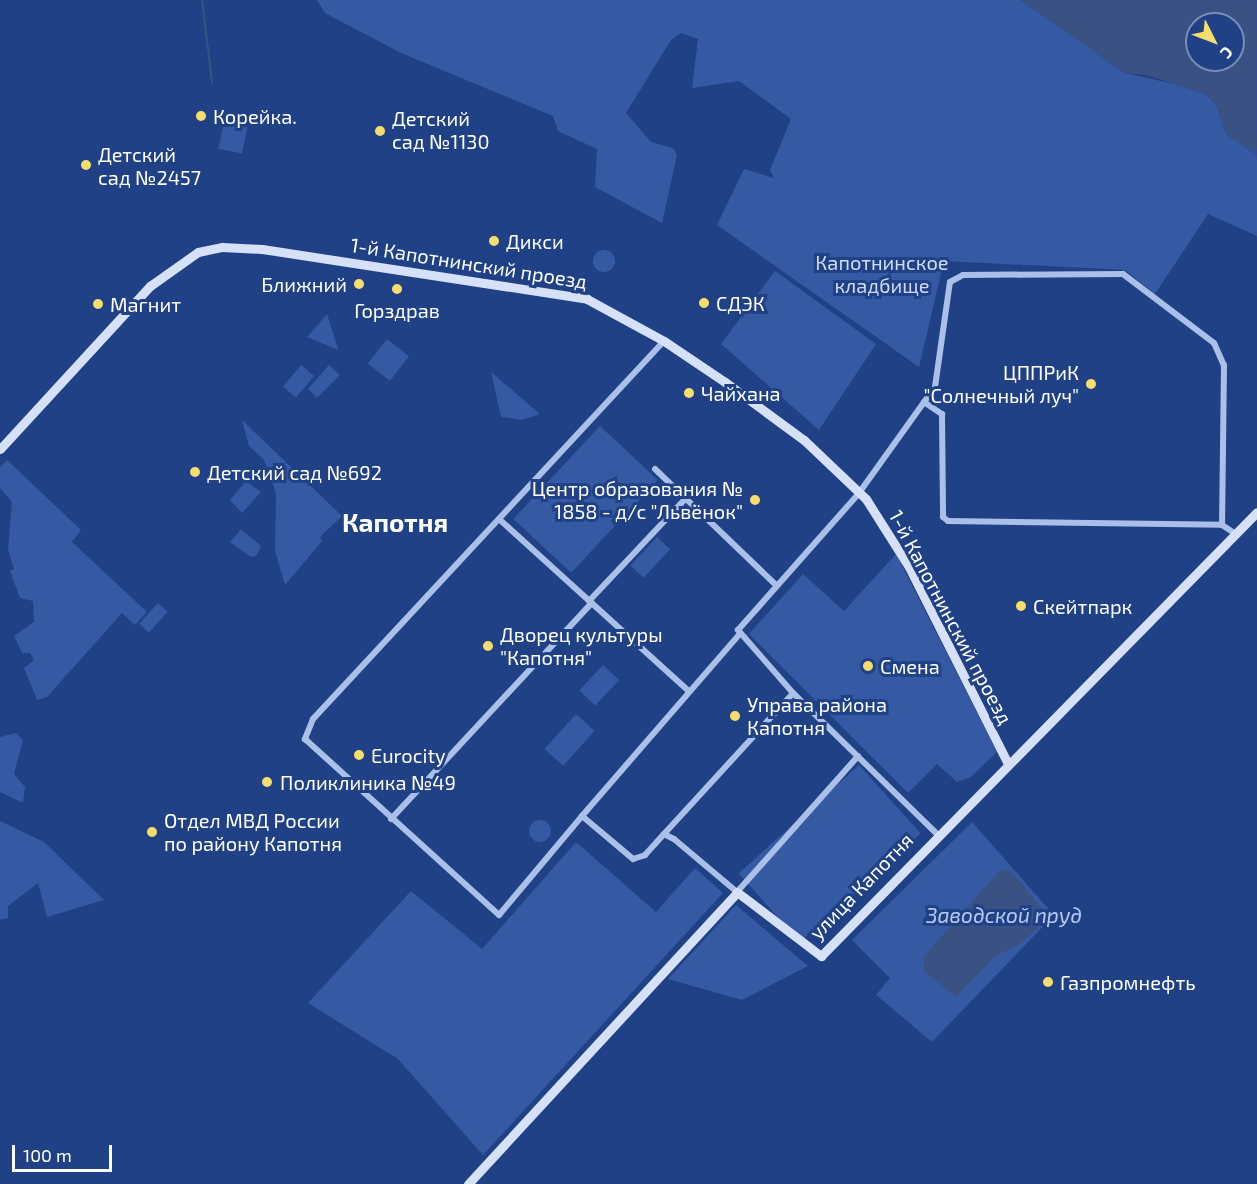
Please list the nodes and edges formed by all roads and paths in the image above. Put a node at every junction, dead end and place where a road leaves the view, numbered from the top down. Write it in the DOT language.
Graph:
graph roads {
  1 [pos="664,341"];
  2 [pos="924,402"];
  3 [pos="0,449"];
  4 [pos="655,469"];
  5 [pos="859,493"];
  6 [pos="685,499"];
  7 [pos="1257,512"];
  8 [pos="500,519"];
  9 [pos="1222,525"];
  10 [pos="1236,534"];
  11 [pos="776,585"];
  12 [pos="590,602"];
  13 [pos="739,635"];
  14 [pos="688,691"];
  15 [pos="793,693"];
  16 [pos="858,756"];
  17 [pos="1008,764"];
  18 [pos="582,816"];
  19 [pos="391,819"];
  20 [pos="664,834"];
  21 [pos="937,834"];
  22 [pos="737,892"];
  23 [pos="468,1184"];
  1 -- 3 [label="street, 1-й Капотнинский проезд"];
  1 -- 5 [label="street, 1-й Капотнинский проезд"];
  1 -- 8 [label="street"];
  2 -- 5 [label="street"];
  2 -- 9 [label="street"];
  2 -- 9 [label="street"];
  4 -- 6 [label="street"];
  5 -- 11 [label="street"];
  5 -- 17 [label="street, 1-й Капотнинский проезд"];
  6 -- 11 [label="street"];
  6 -- 12 [label="street"];
  7 -- 10 [label="street, улица Капотня"];
  8 -- 12 [label="street"];
  8 -- 19 [label="street"];
  9 -- 10 [label="street"];
  10 -- 17 [label="street, улица Капотня"];
  11 -- 13 [label="street"];
  12 -- 14 [label="street"];
  12 -- 19 [label="street"];
  13 -- 14 [label="street"];
  13 -- 15 [label="street"];
  14 -- 18 [label="street"];
  15 -- 16 [label="street"];
  15 -- 20 [label="street"];
  16 -- 21 [label="street"];
  16 -- 22 [label="street"];
  17 -- 21 [label="street, улица Капотня"];
  18 -- 19 [label="street"];
  18 -- 20 [label="street"];
  20 -- 22 [label="street"];
  21 -- 22 [label="street, улица Капотня"];
  22 -- 23 [label="street"];
}
